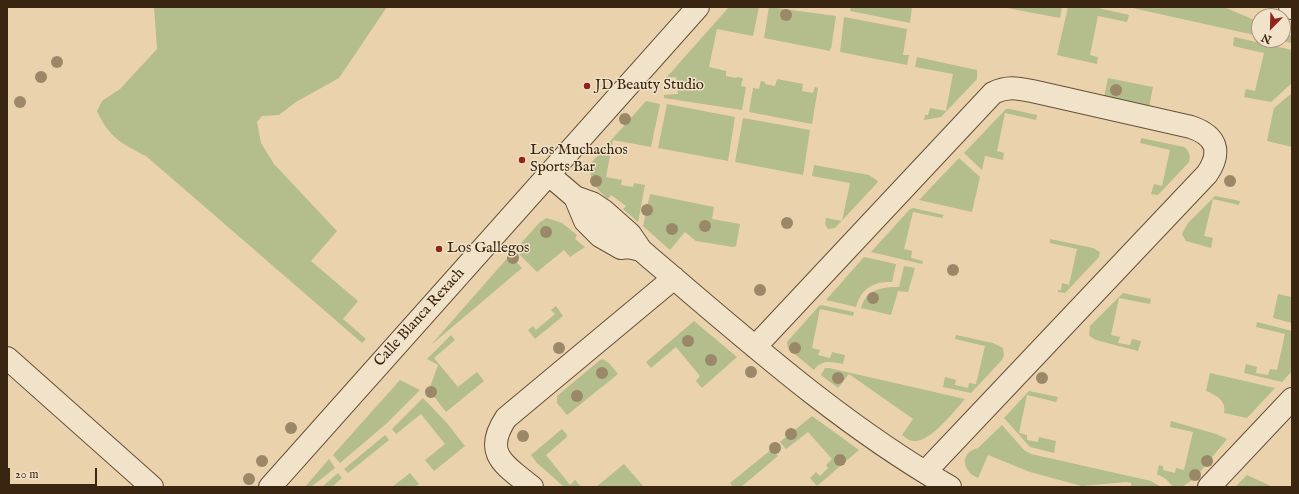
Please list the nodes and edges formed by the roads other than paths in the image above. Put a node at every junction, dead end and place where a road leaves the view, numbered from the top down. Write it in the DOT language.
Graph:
graph roads {
  1 [pos="698,7"];
  2 [pos="548,174"];
  3 [pos="674,278"];
  4 [pos="756,347"];
  5 [pos="7,358"];
  6 [pos="1292,400"];
  7 [pos="925,472"];
  8 [pos="152,487"];
  9 [pos="270,487"];
  10 [pos="532,487"];
  11 [pos="950,487"];
  12 [pos="1209,487"];
  1 -- 2 [label="street, Calle Blanca Rexach"];
  2 -- 3 [label="street"];
  2 -- 9 [label="street, Calle Blanca Rexach"];
  3 -- 4 [label="street"];
  3 -- 10 [label="street"];
  4 -- 7 [label="street"];
  4 -- 7 [label="street"];
  5 -- 8 [label="street"];
  6 -- 12 [label="street"];
  7 -- 11 [label="street"];
}
